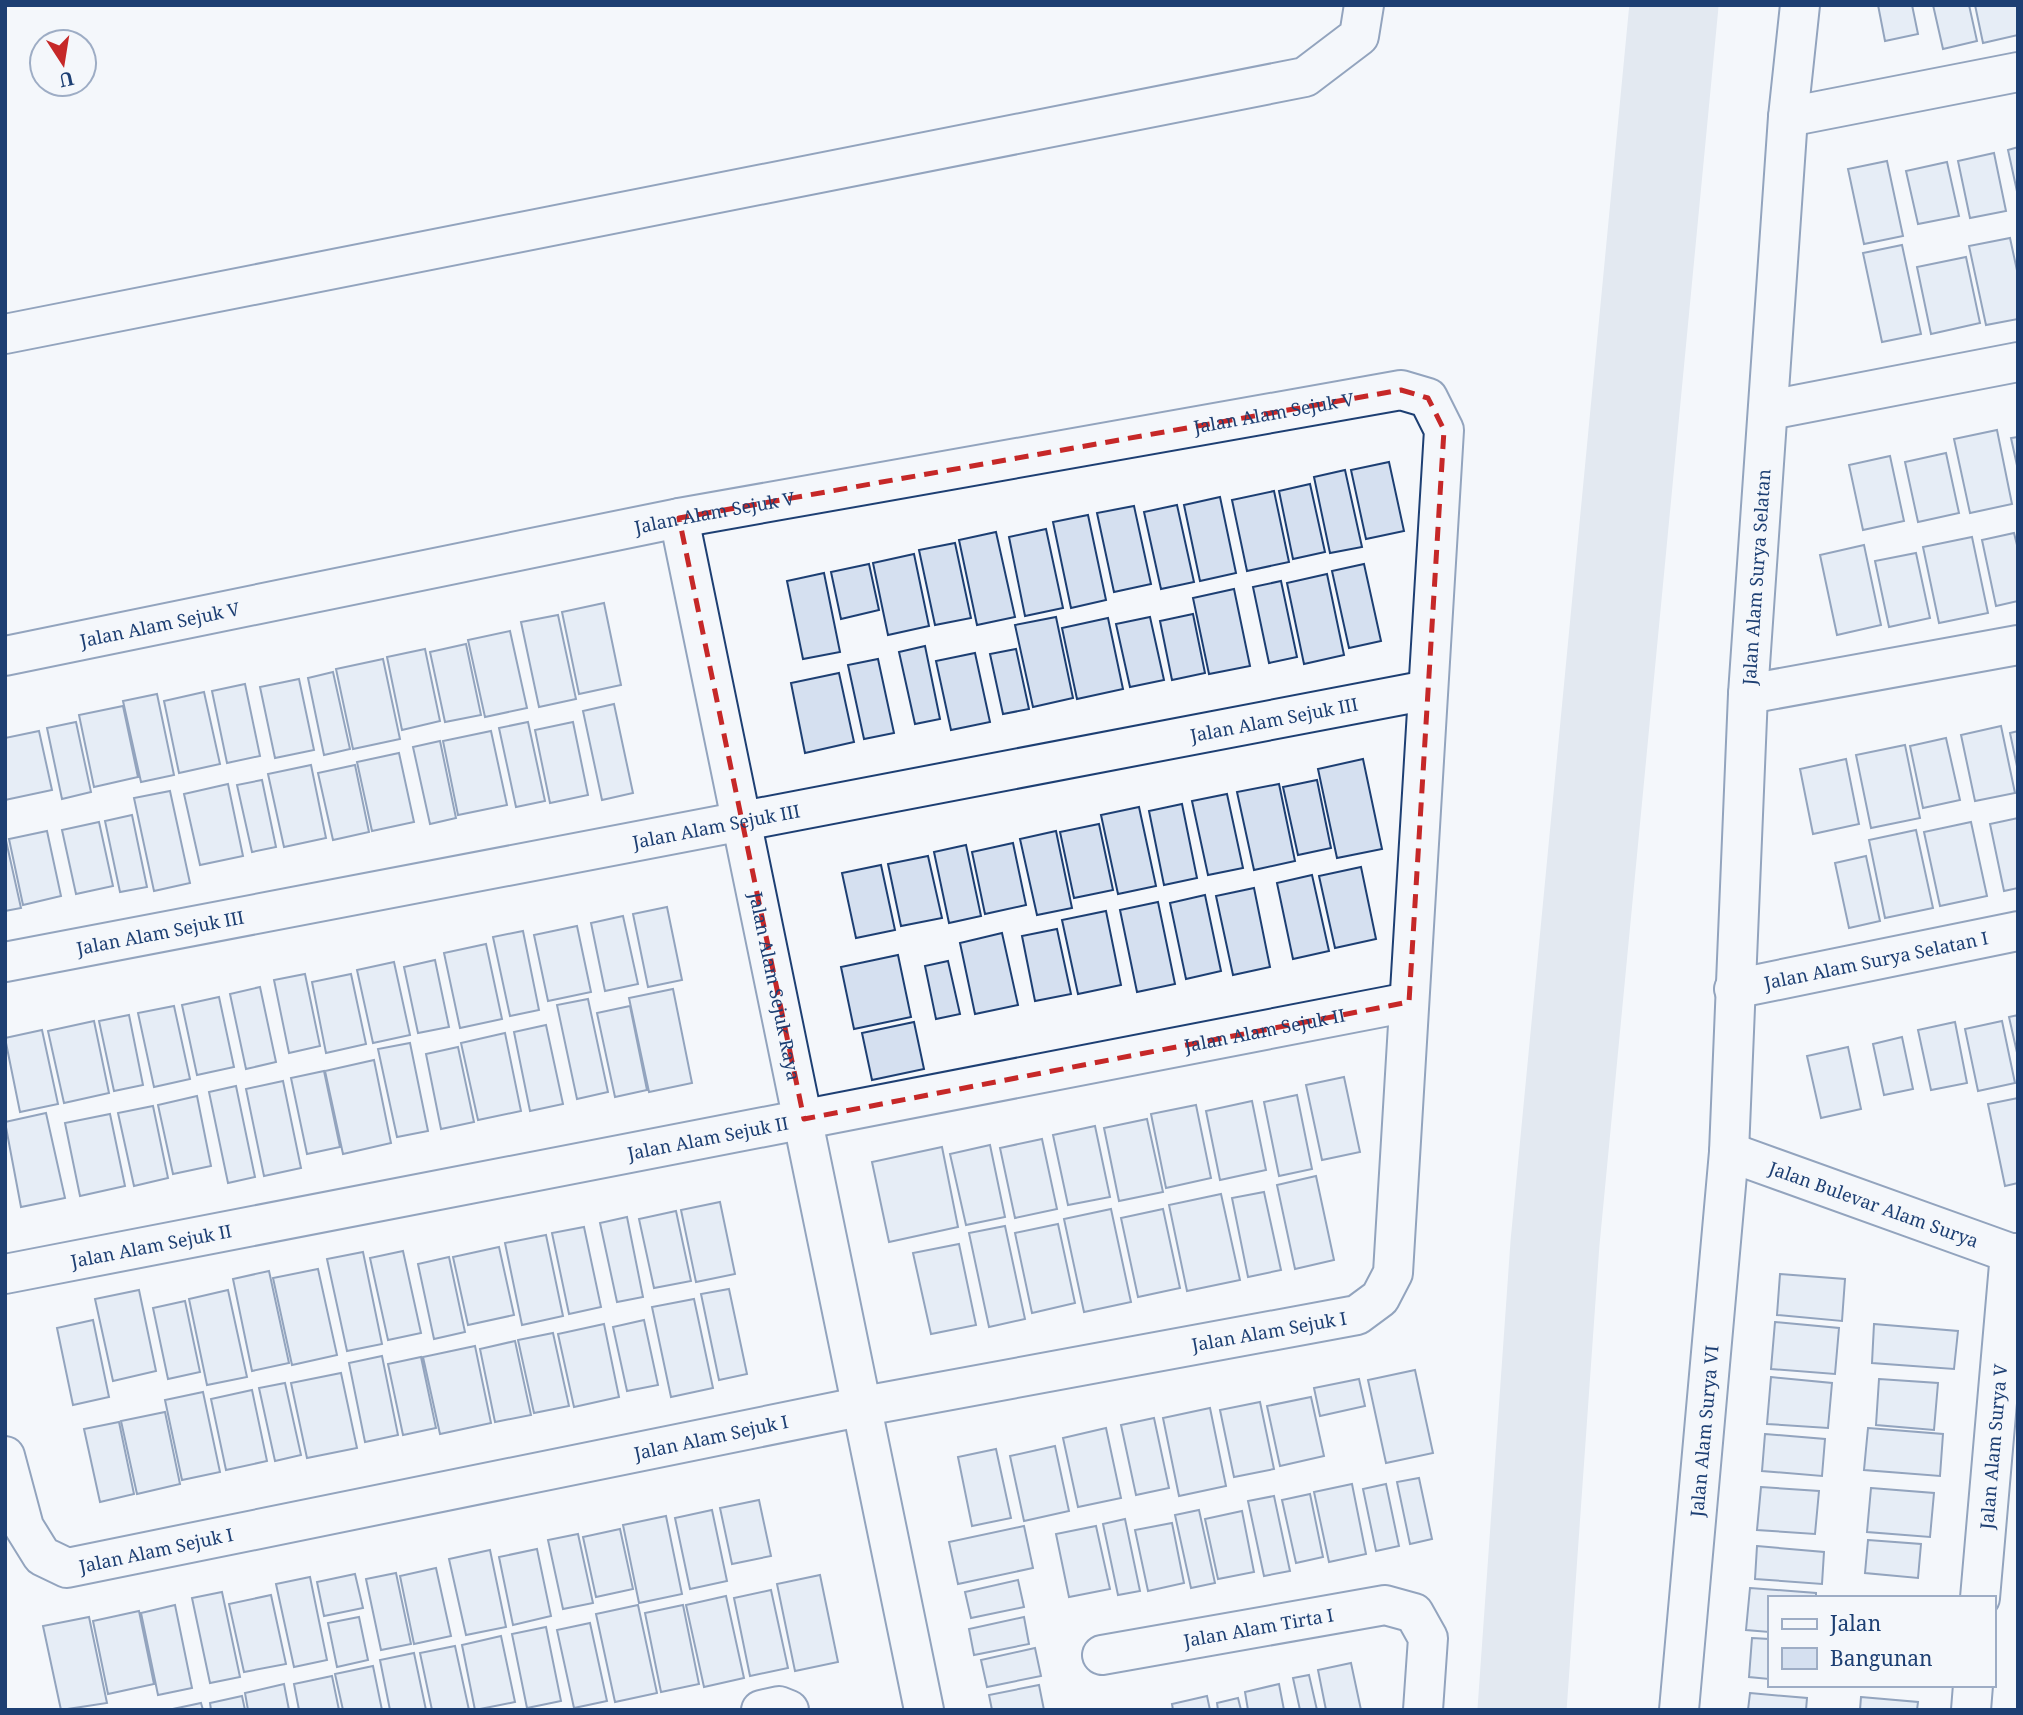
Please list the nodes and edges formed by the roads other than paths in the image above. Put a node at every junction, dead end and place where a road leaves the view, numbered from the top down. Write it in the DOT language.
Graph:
graph roads {
  1 [pos="1364,5"];
  2 [pos="1800,5"];
  3 [pos="2018,72"];
  4 [pos="1788,117"];
  5 [pos="5,334"];
  6 [pos="2018,362"];
  7 [pos="1770,410"];
  8 [pos="679,518"];
  9 [pos="2018,645"];
  10 [pos="5,656"];
  11 [pos="1427,690"];
  12 [pos="1748,694"];
  13 [pos="742,822"];
  14 [pos="2018,932"];
  15 [pos="5,962"];
  16 [pos="1734,989"];
  17 [pos="1409,1002"];
  18 [pos="804,1119"];
  19 [pos="1729,1152"];
  20 [pos="2014,1253"];
  21 [pos="5,1274"];
  22 [pos="864,1406"];
  23 [pos="5,1456"];
  24 [pos="1980,1596"];
  25 [pos="1102,1655"];
  26 [pos="1973,1687"];
  27 [pos="761,1710"];
  28 [pos="789,1710"];
  29 [pos="924,1710"];
  30 [pos="1423,1710"];
  31 [pos="1679,1710"];
  32 [pos="1971,1710"];
  1 -- 5 [label="street"];
  2 -- 4 [label="street, Jalan Alam Surya Selatan"];
  3 -- 4 [label="street"];
  4 -- 7 [label="street, Jalan Alam Surya Selatan"];
  6 -- 7 [label="street"];
  7 -- 12 [label="street, Jalan Alam Surya Selatan"];
  8 -- 10 [label="street, Jalan Alam Sejuk V"];
  8 -- 11 [label="street, Jalan Alam Sejuk V"];
  8 -- 13 [label="street, Jalan Alam Sejuk Raya"];
  9 -- 12 [label="street"];
  11 -- 13 [label="street, Jalan Alam Sejuk III"];
  11 -- 17 [label="street"];
  12 -- 16 [label="street, Jalan Alam Surya Selatan"];
  13 -- 15 [label="street, Jalan Alam Sejuk III"];
  13 -- 18 [label="street, Jalan Alam Sejuk Raya"];
  14 -- 16 [label="street, Jalan Alam Surya Selatan I"];
  16 -- 19 [label="street, Jalan Alam Surya Selatan"];
  17 -- 18 [label="street, Jalan Alam Sejuk II"];
  17 -- 22 [label="street, Jalan Alam Sejuk I"];
  18 -- 21 [label="street, Jalan Alam Sejuk II"];
  18 -- 22 [label="street, Jalan Alam Sejuk Raya"];
  19 -- 20 [label="street, Jalan Bulevar Alam Surya"];
  19 -- 31 [label="street, Jalan Alam Surya VI"];
  20 -- 24 [label="street, Jalan Alam Surya V"];
  22 -- 23 [label="street, Jalan Alam Sejuk I"];
  22 -- 29 [label="street, Jalan Alam Sejuk Raya"];
  25 -- 30 [label="street, Jalan Alam Tirta I"];
  26 -- 32 [label="street"];
  27 -- 28 [label="street"];
}
